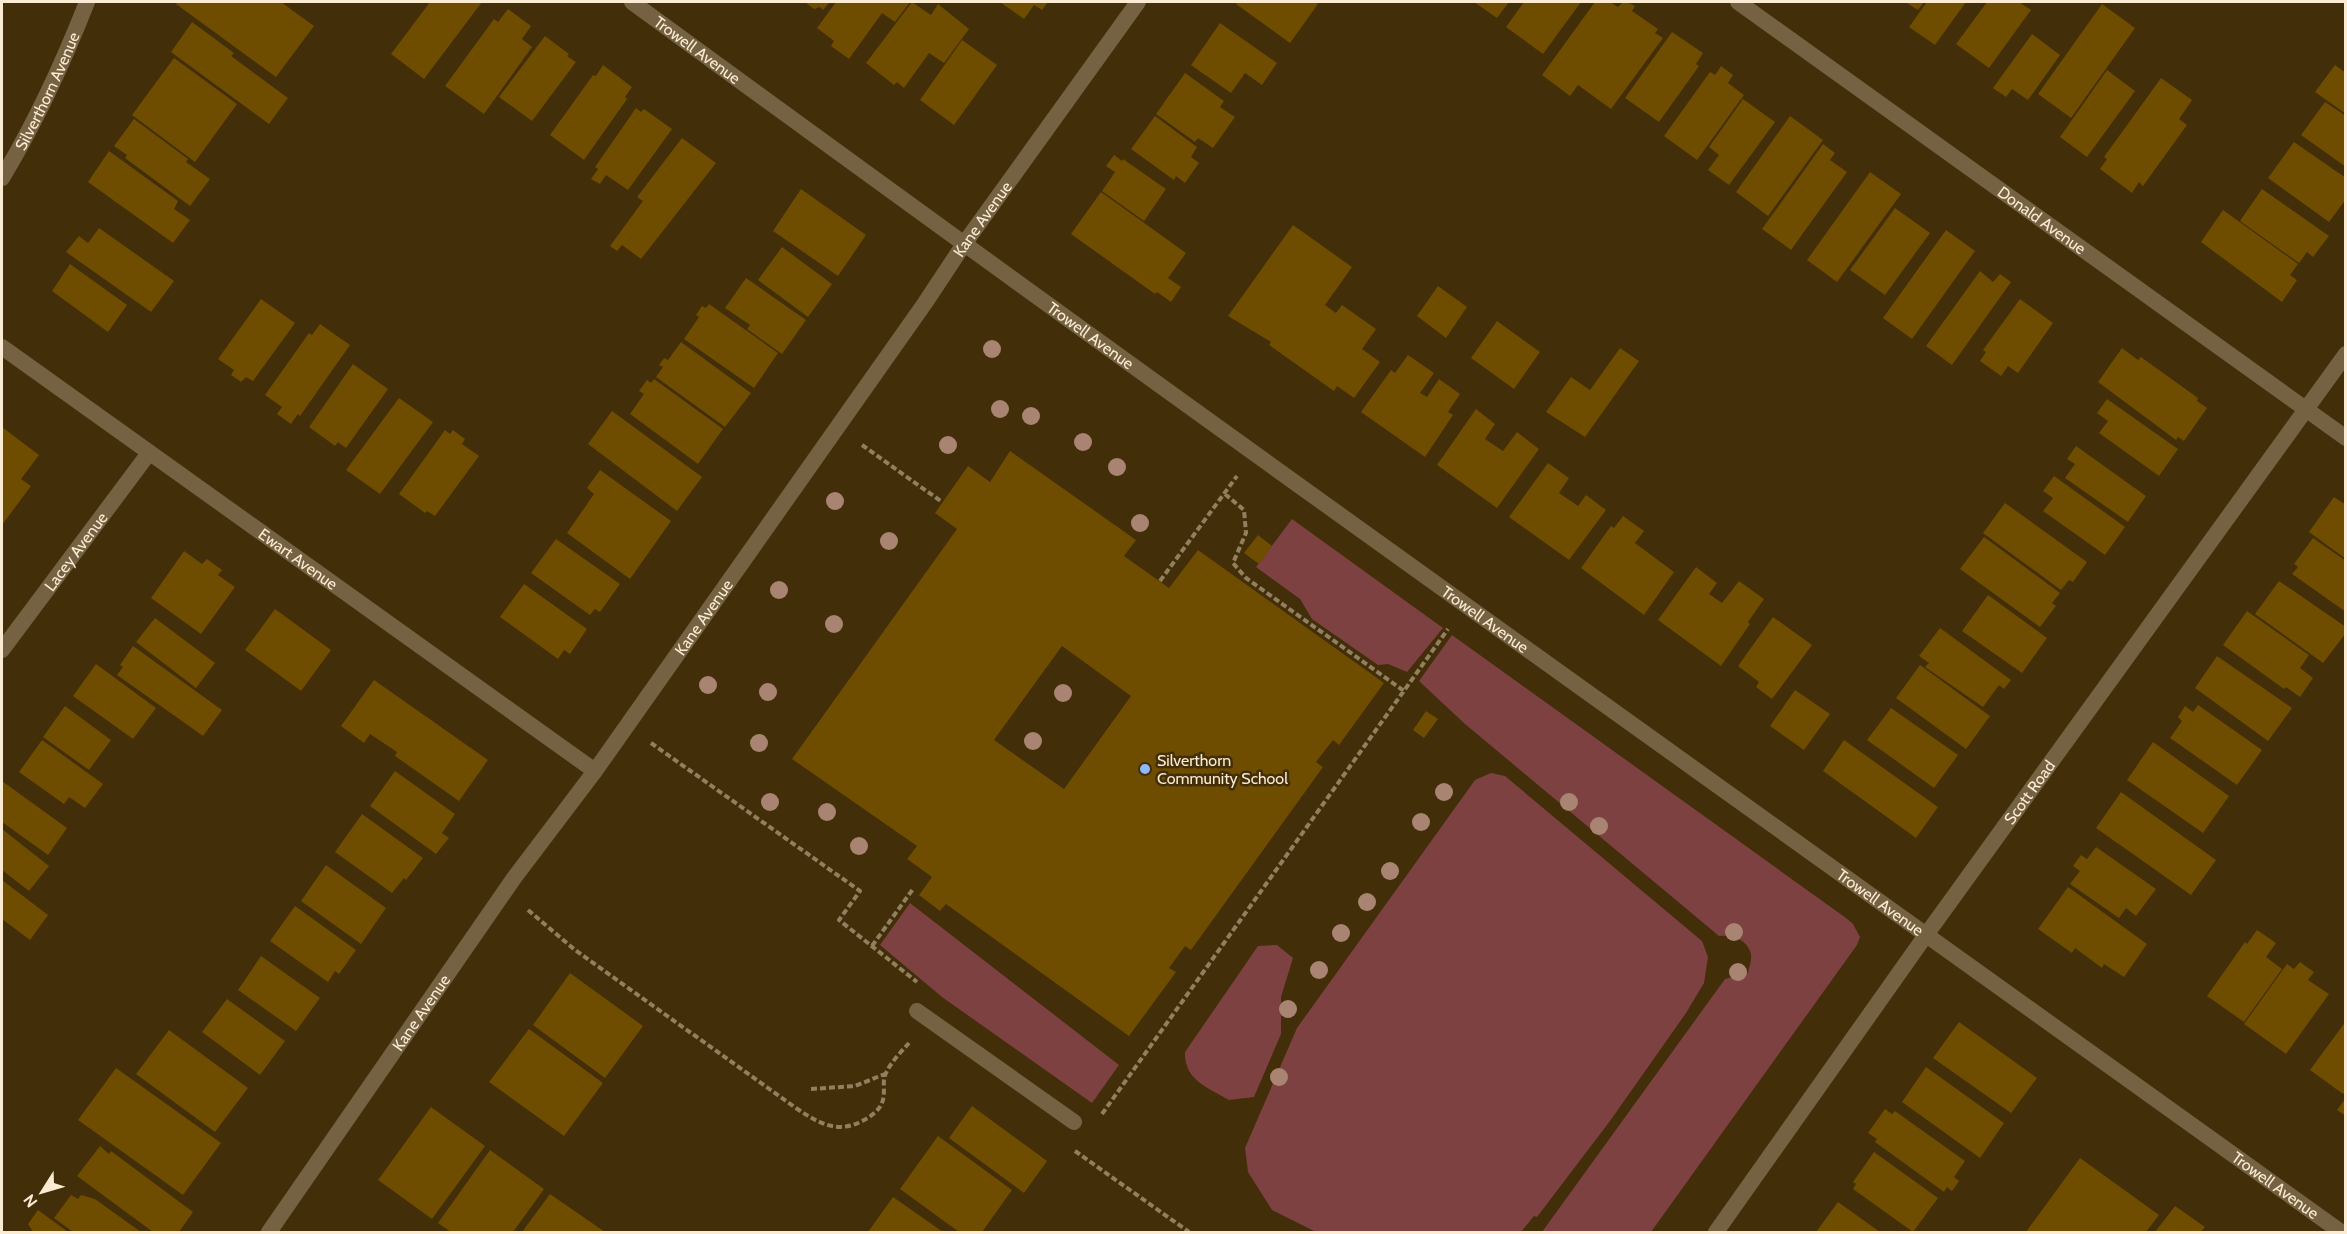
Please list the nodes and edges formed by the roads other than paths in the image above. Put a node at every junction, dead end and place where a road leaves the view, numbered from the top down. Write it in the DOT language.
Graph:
graph roads {
  1 [pos="87,2"];
  2 [pos="632,2"];
  3 [pos="1138,2"];
  4 [pos="1738,2"];
  5 [pos="2,178"];
  6 [pos="964,244"];
  7 [pos="2,347"];
  8 [pos="2346,354"];
  9 [pos="2306,409"];
  10 [pos="2346,438"];
  11 [pos="148,453"];
  12 [pos="2,650"];
  13 [pos="595,771"];
  14 [pos="1926,935"];
  15 [pos="917,1011"];
  16 [pos="1074,1122"];
  17 [pos="269,1233"];
  18 [pos="1716,1233"];
  19 [pos="2342,1233"];
  1 -- 5 [label="street, Silverthorn Avenue"];
  2 -- 6 [label="street, Trowell Avenue"];
  3 -- 6 [label="street, Kane Avenue"];
  4 -- 9 [label="street, Donald Avenue"];
  6 -- 13 [label="street, Kane Avenue"];
  6 -- 14 [label="street, Trowell Avenue"];
  7 -- 11 [label="street, Ewart Avenue"];
  8 -- 9 [label="street, Scott Road"];
  9 -- 10 [label="street, Donald Avenue"];
  9 -- 14 [label="street, Scott Road"];
  11 -- 12 [label="street, Lacey Avenue"];
  11 -- 13 [label="street, Ewart Avenue"];
  13 -- 17 [label="street, Kane Avenue"];
  14 -- 18 [label="street, Scott Road"];
  14 -- 19 [label="street, Trowell Avenue"];
  15 -- 16 [label="street"];
}
